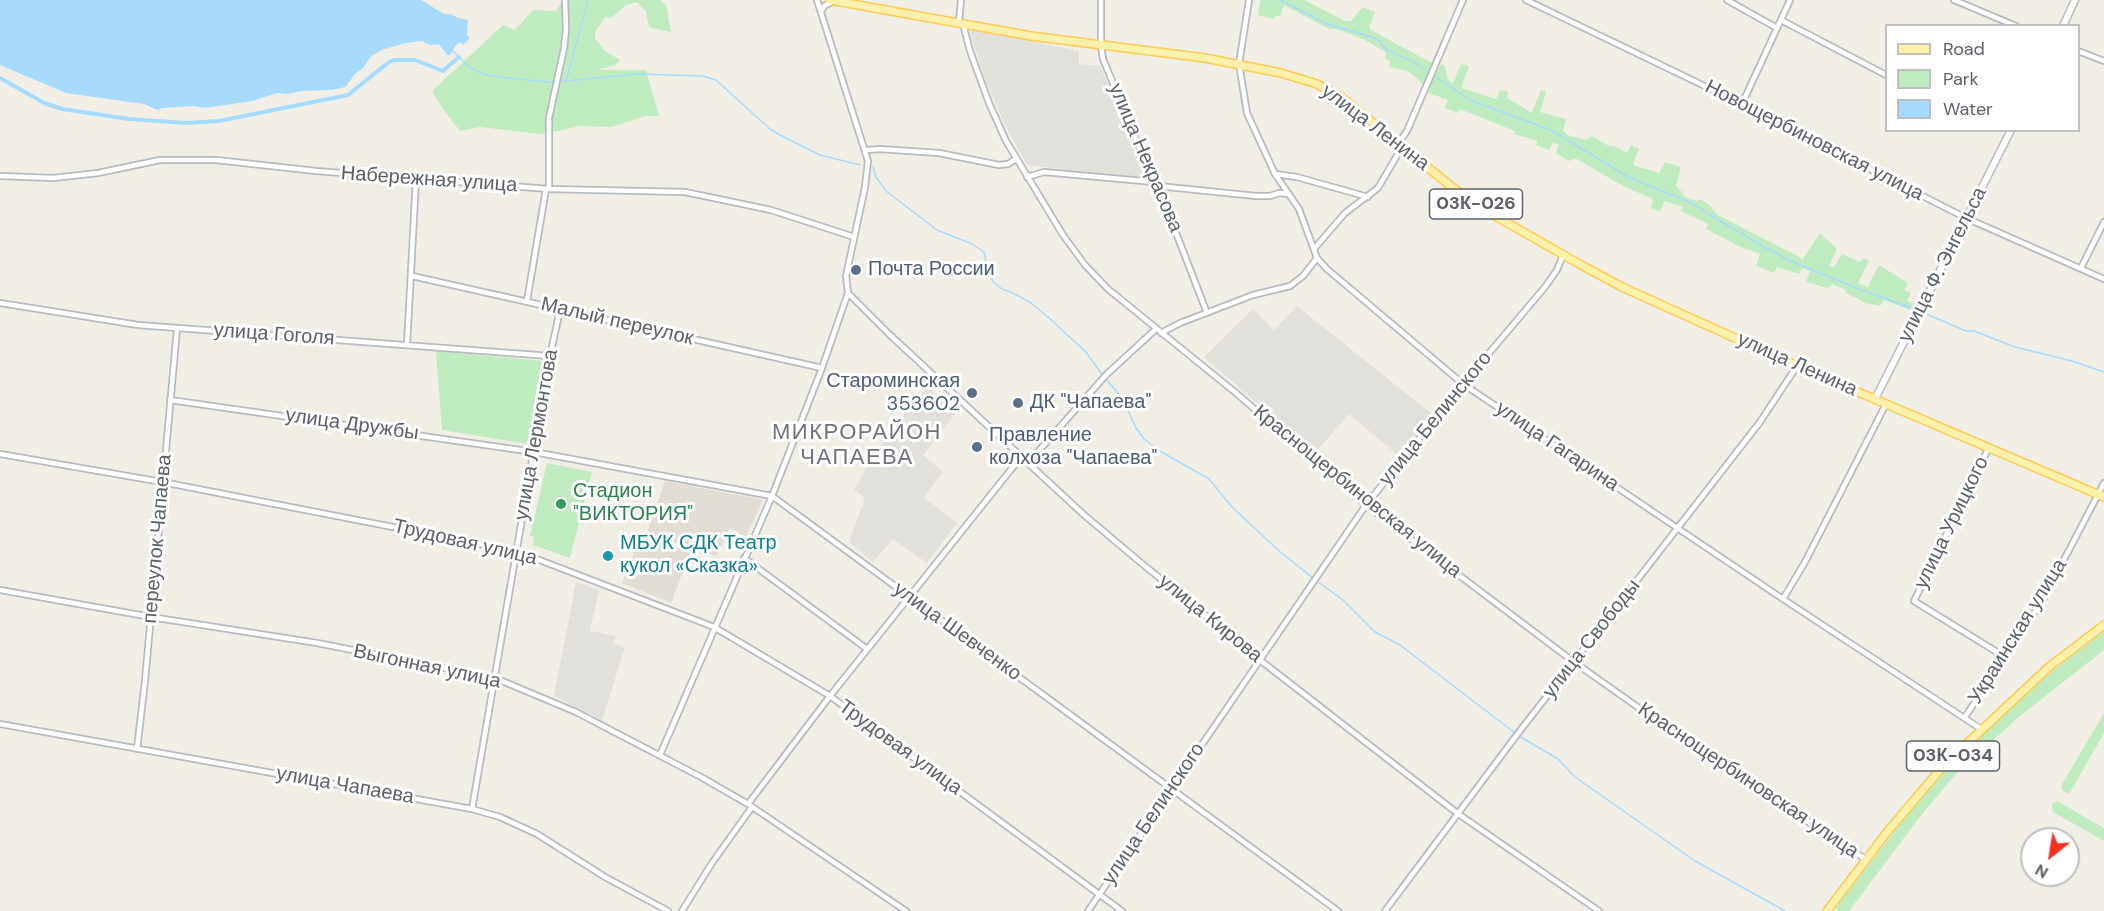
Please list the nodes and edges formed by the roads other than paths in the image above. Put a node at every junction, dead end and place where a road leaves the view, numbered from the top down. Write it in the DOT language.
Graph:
graph roads {
  1 [pos="565,0"];
  2 [pos="817,0"];
  3 [pos="962,0"];
  4 [pos="1101,0"];
  5 [pos="1250,0"];
  6 [pos="1463,0"];
  7 [pos="1526,0"];
  8 [pos="1727,0"];
  9 [pos="1790,0"];
  10 [pos="1954,0"];
  11 [pos="2076,0"];
  12 [pos="832,1"];
  13 [pos="821,13"];
  14 [pos="1781,20"];
  15 [pos="961,24"];
  16 [pos="2011,24"];
  17 [pos="2064,24"];
  18 [pos="1777,28"];
  19 [pos="1101,45"];
  20 [pos="2080,51"];
  21 [pos="2104,61"];
  22 [pos="1239,64"];
  23 [pos="1885,74"];
  24 [pos="1742,105"];
  25 [pos="2010,132"];
  26 [pos="1400,145"];
  27 [pos="866,150"];
  28 [pos="1016,159"];
  29 [pos="1150,172"];
  30 [pos="1275,174"];
  31 [pos="0,176"];
  32 [pos="1027,177"];
  33 [pos="416,179"];
  34 [pos="1143,181"];
  35 [pos="1156,184"];
  36 [pos="547,189"];
  37 [pos="1289,194"];
  38 [pos="1368,197"];
  39 [pos="1966,218"];
  40 [pos="2104,222"];
  41 [pos="855,237"];
  42 [pos="1314,249"];
  43 [pos="1563,255"];
  44 [pos="1317,258"];
  45 [pos="2081,268"];
  46 [pos="412,276"];
  47 [pos="2104,279"];
  48 [pos="848,294"];
  49 [pos="527,302"];
  50 [pos="0,303"];
  51 [pos="560,310"];
  52 [pos="1207,313"];
  53 [pos="177,329"];
  54 [pos="1159,331"];
  55 [pos="407,345"];
  56 [pos="550,356"];
  57 [pos="1797,366"];
  58 [pos="822,368"];
  59 [pos="1462,384"];
  60 [pos="1875,399"];
  61 [pos="170,400"];
  62 [pos="1886,404"];
  63 [pos="1989,447"];
  64 [pos="534,452"];
  65 [pos="0,454"];
  66 [pos="1021,457"];
  67 [pos="1028,463"];
  68 [pos="162,482"];
  69 [pos="2104,483"];
  70 [pos="772,496"];
  71 [pos="2101,496"];
  72 [pos="1366,505"];
  73 [pos="1677,528"];
  74 [pos="516,551"];
  75 [pos="744,558"];
  76 [pos="0,590"];
  77 [pos="908,596"];
  78 [pos="1783,599"];
  79 [pos="151,617"];
  80 [pos="2104,625"];
  81 [pos="714,627"];
  82 [pos="867,649"];
  83 [pos="2004,657"];
  84 [pos="1260,660"];
  85 [pos="1574,662"];
  86 [pos="495,678"];
  87 [pos="830,696"];
  88 [pos="1965,717"];
  89 [pos="0,724"];
  90 [pos="1981,729"];
  91 [pos="137,749"];
  92 [pos="660,755"];
  93 [pos="1172,789"];
  94 [pos="750,806"];
  95 [pos="472,809"];
  96 [pos="1457,813"];
  97 [pos="1865,859"];
  98 [pos="1100,895"];
  99 [pos="668,911"];
  100 [pos="682,911"];
  101 [pos="906,911"];
  102 [pos="1088,911"];
  103 [pos="1122,911"];
  104 [pos="1338,911"];
  105 [pos="1385,911"];
  106 [pos="1599,911"];
  107 [pos="1827,911"];
  1 -- 36 [label="street"];
  2 -- 13 [label="street"];
  3 -- 15 [label="street"];
  4 -- 19 [label="street, улица Некрасова"];
  5 -- 22 [label="street, улица Гагарина"];
  6 -- 26 [label="street"];
  7 -- 24 [label="street, Новощербиновская улица"];
  8 -- 18 [label="street"];
  9 -- 14 [label="street"];
  10 -- 16 [label="street"];
  11 -- 17 [label="main road"];
  12 -- 13 [label="street"];
  12 -- 15 [label="main road, улица Ленина / 03К-026"];
  13 -- 27 [label="street"];
  14 -- 18 [label="street"];
  14 -- 23 [label="street"];
  15 -- 19 [label="main road, улица Ленина / 03К-026"];
  15 -- 28 [label="street, Краснощербиновская улица"];
  18 -- 24 [label="street"];
  19 -- 22 [label="main road, улица Ленина / 03К-026"];
  19 -- 29 [label="street, улица Некрасова"];
  20 -- 21 [label="street"];
  22 -- 26 [label="main road, улица Ленина / 03К-026"];
  22 -- 30 [label="street, улица Гагарина"];
  24 -- 39 [label="street, Новощербиновская улица"];
  25 -- 39 [label="main road, улица Ф. Энгельса"];
  26 -- 38 [label="street"];
  26 -- 43 [label="main road, улица Ленина / 03К-026"];
  27 -- 28 [label="street"];
  27 -- 41 [label="street"];
  28 -- 32 [label="street, Краснощербиновская улица"];
  29 -- 34 [label="street"];
  29 -- 35 [label="street, улица Некрасова"];
  30 -- 37 [label="street, улица Гагарина"];
  30 -- 38 [label="street"];
  31 -- 33 [label="street, Набережная улица"];
  32 -- 34 [label="street"];
  32 -- 54 [label="street, Краснощербиновская улица"];
  33 -- 36 [label="street, Набережная улица"];
  33 -- 46 [label="street"];
  34 -- 35 [label="street"];
  35 -- 37 [label="street"];
  35 -- 52 [label="street, улица Некрасова"];
  36 -- 41 [label="street, Набережная улица"];
  36 -- 49 [label="street"];
  37 -- 42 [label="street, улица Гагарина"];
  38 -- 42 [label="street"];
  39 -- 45 [label="street, Новощербиновская улица"];
  39 -- 60 [label="main road, улица Ф. Энгельса"];
  40 -- 45 [label="street"];
  41 -- 48 [label="street"];
  42 -- 44 [label="street, улица Гагарина"];
  43 -- 57 [label="main road, улица Ленина / 03К-026"];
  43 -- 59 [label="street, улица Белинского"];
  44 -- 52 [label="street"];
  44 -- 59 [label="street, улица Гагарина"];
  45 -- 47 [label="street, Новощербиновская улица"];
  46 -- 49 [label="street, Малый переулок"];
  46 -- 55 [label="street"];
  48 -- 58 [label="street"];
  48 -- 66 [label="street, улица Кирова"];
  49 -- 51 [label="street, Малый переулок"];
  50 -- 53 [label="street, улица Гоголя"];
  51 -- 56 [label="street, улица Лермонтова"];
  51 -- 58 [label="street, Малый переулок"];
  52 -- 54 [label="street"];
  53 -- 55 [label="street, улица Гоголя"];
  53 -- 61 [label="street, переулок Чапаева"];
  54 -- 67 [label="street"];
  54 -- 72 [label="street, Краснощербиновская улица"];
  55 -- 56 [label="street, улица Гоголя"];
  56 -- 64 [label="street, улица Лермонтова"];
  57 -- 60 [label="main road, улица Ленина / 03К-026"];
  57 -- 73 [label="street, улица Свободы"];
  58 -- 70 [label="street"];
  59 -- 72 [label="street, улица Белинского"];
  59 -- 73 [label="street, улица Гагарина"];
  60 -- 62 [label="main road, улица Ленина / 03К-026"];
  61 -- 64 [label="street, улица Дружбы"];
  61 -- 68 [label="street, переулок Чапаева"];
  62 -- 63 [label="main road, улица Ленина / 03К-026"];
  62 -- 78 [label="street"];
  63 -- 71 [label="main road, улица Ленина / 03К-026"];
  63 -- 83 [label="street, улица Урицкого"];
  64 -- 70 [label="street, улица Шевченко"];
  64 -- 74 [label="street, улица Лермонтова"];
  65 -- 68 [label="street, Трудовая улица"];
  66 -- 67 [label="street, улица Кирова"];
  66 -- 77 [label="street"];
  67 -- 84 [label="street, улица Кирова"];
  68 -- 74 [label="street, Трудовая улица"];
  68 -- 79 [label="street, переулок Чапаева"];
  69 -- 71 [label="street, Украинская улица"];
  70 -- 75 [label="street"];
  70 -- 77 [label="street, улица Шевченко"];
  71 -- 83 [label="street, Украинская улица"];
  72 -- 84 [label="street, улица Белинского"];
  72 -- 85 [label="street, Краснощербиновская улица"];
  73 -- 78 [label="street, улица Гагарина"];
  73 -- 85 [label="street, улица Свободы"];
  74 -- 81 [label="street, Трудовая улица"];
  74 -- 86 [label="street, улица Лермонтова"];
  75 -- 81 [label="street"];
  75 -- 82 [label="street"];
  76 -- 79 [label="street, Выгонная улица"];
  77 -- 82 [label="street"];
  77 -- 93 [label="street, улица Шевченко"];
  78 -- 88 [label="street, улица Гагарина"];
  79 -- 86 [label="street, Выгонная улица"];
  79 -- 91 [label="street, переулок Чапаева"];
  80 -- 90 [label="main road, 03К-034"];
  81 -- 87 [label="street, Трудовая улица"];
  81 -- 92 [label="street"];
  82 -- 87 [label="street"];
  83 -- 88 [label="street, Украинская улица"];
  84 -- 93 [label="street, улица Белинского"];
  84 -- 96 [label="street, улица Кирова"];
  85 -- 96 [label="street, улица Свободы"];
  85 -- 97 [label="street, Краснощербиновская улица"];
  86 -- 92 [label="street, Выгонная улица"];
  86 -- 95 [label="street, улица Лермонтова"];
  87 -- 94 [label="street"];
  87 -- 98 [label="street, Трудовая улица"];
  88 -- 90 [label="street, улица Гагарина"];
  89 -- 91 [label="street, улица Чапаева"];
  90 -- 97 [label="main road, 03К-034"];
  91 -- 95 [label="street, улица Чапаева"];
  92 -- 94 [label="street, Выгонная улица"];
  93 -- 98 [label="street, улица Белинского"];
  93 -- 104 [label="street, улица Шевченко"];
  94 -- 100 [label="street"];
  94 -- 101 [label="street, Выгонная улица"];
  95 -- 99 [label="street, улица Чапаева"];
  96 -- 105 [label="street, улица Свободы"];
  96 -- 106 [label="street, улица Кирова"];
  97 -- 107 [label="main road, 03К-034"];
  98 -- 102 [label="street, улица Белинского"];
  98 -- 103 [label="street, Трудовая улица"];
}
